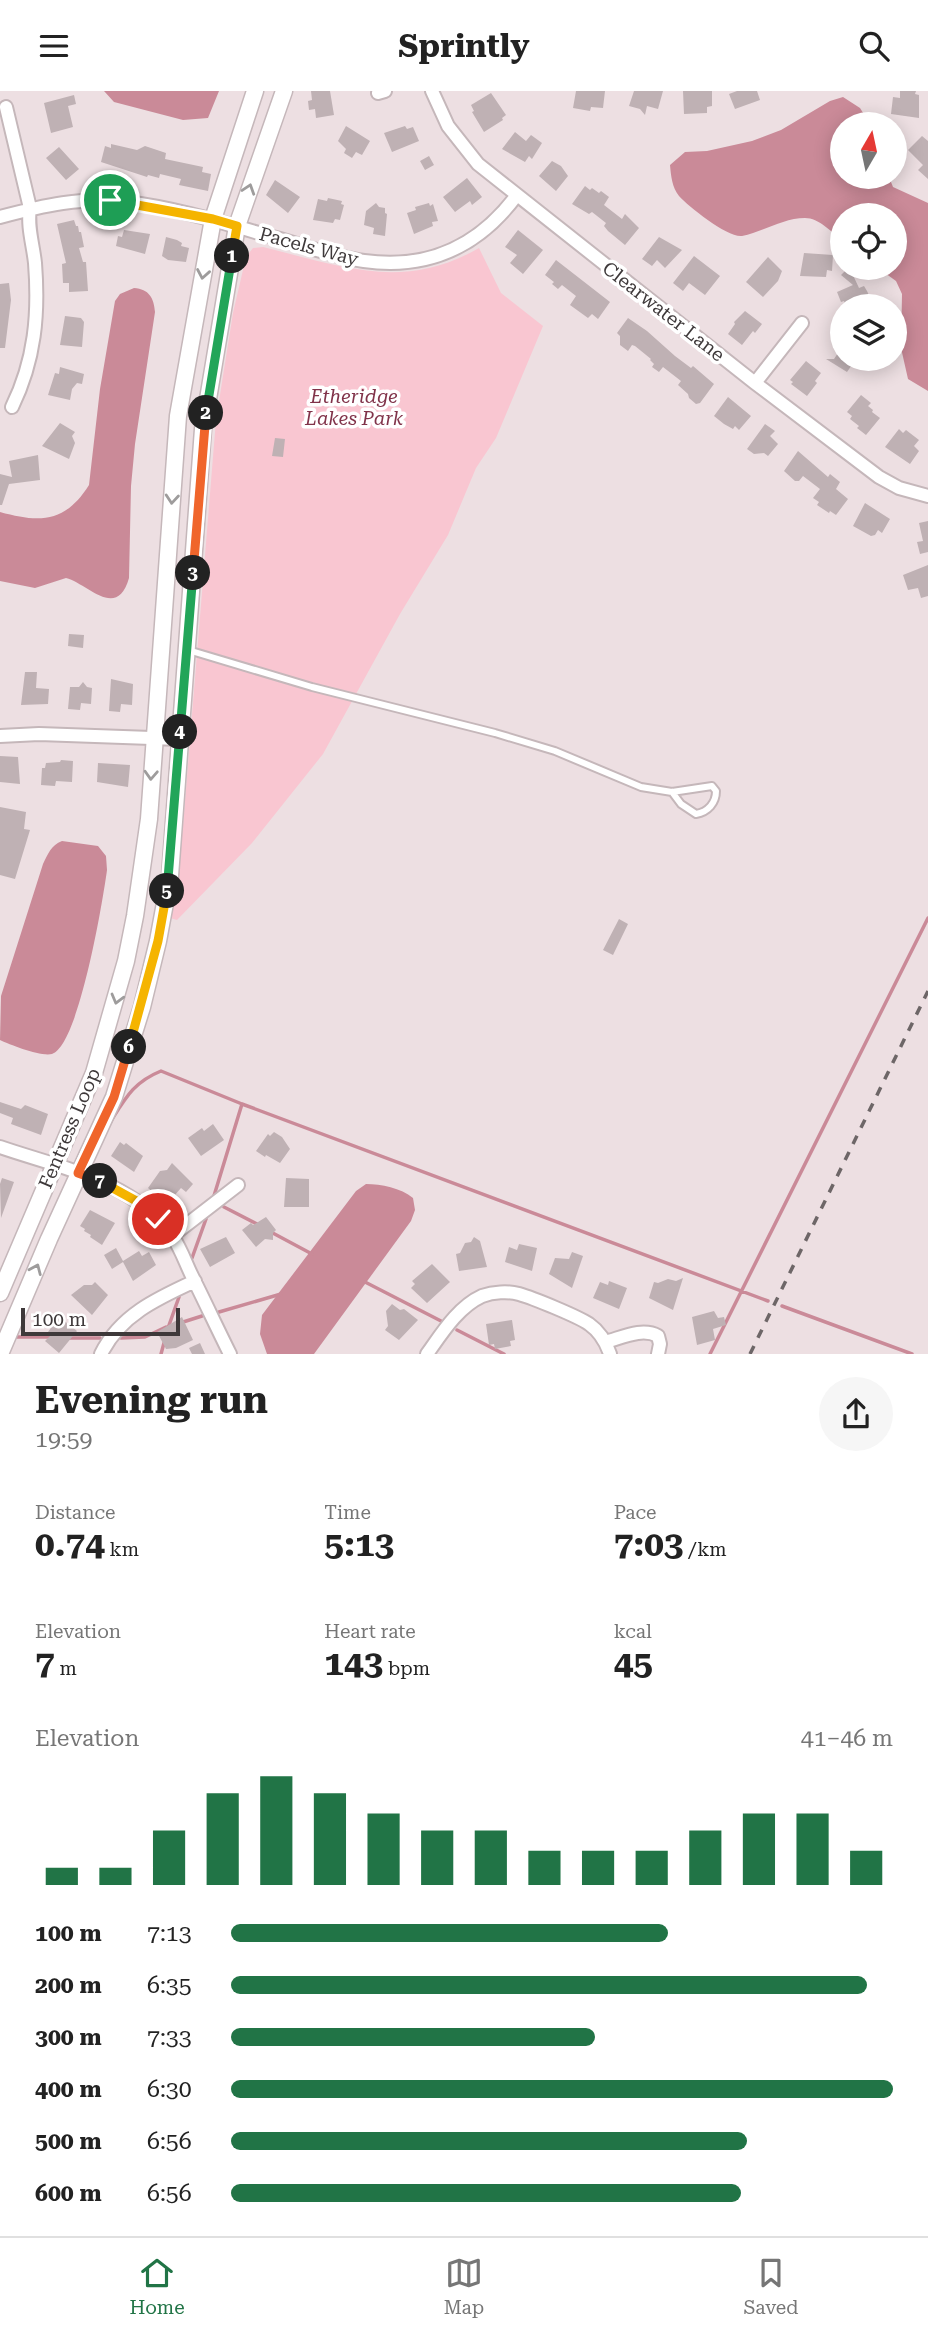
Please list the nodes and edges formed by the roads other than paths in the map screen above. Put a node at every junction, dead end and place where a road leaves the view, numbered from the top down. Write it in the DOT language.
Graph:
graph roads {
  1 [pos="255,91"];
  2 [pos="284,91"];
  3 [pos="432,91"];
  4 [pos="6,107"];
  5 [pos="517,195"];
  6 [pos="30,208"];
  7 [pos="0,217"];
  8 [pos="213,219"];
  9 [pos="237,226"];
  10 [pos="802,323"];
  11 [pos="755,383"];
  12 [pos="12,407"];
  13 [pos="928,496"];
  14 [pos="188,650"];
  15 [pos="0,736"];
  16 [pos="153,737"];
  17 [pos="179,739"];
  18 [pos="672,792"];
  19 [pos="0,1147"];
  20 [pos="53,1165"];
  21 [pos="78,1173"];
  22 [pos="238,1185"];
  23 [pos="172,1236"];
  24 [pos="195,1281"];
  25 [pos="0,1293"];
  26 [pos="607,1348"];
  27 [pos="0,1354"];
  28 [pos="101,1354"];
  29 [pos="230,1354"];
  30 [pos="427,1354"];
  31 [pos="658,1354"];
  1 -- 8 [label="street, Fentress Loop"];
  9 -- 2 [label="street, Fentress Loop, one-way"];
  3 -- 5 [label="street, Clearwater Lane"];
  4 -- 6 [label="street"];
  5 -- 9 [label="street, Pacels Way"];
  5 -- 11 [label="street, Clearwater Lane"];
  6 -- 7 [label="street, Pacels Way"];
  6 -- 8 [label="street, Pacels Way"];
  6 -- 12 [label="street"];
  8 -- 9 [label="street, Pacels Way"];
  8 -- 16 [label="street, Fentress Loop, one-way"];
  9 -- 14 [label="street, Fentress Loop"];
  10 -- 11 [label="street"];
  11 -- 13 [label="street, Clearwater Lane"];
  14 -- 17 [label="street, Fentress Loop"];
  14 -- 18 [label="lane"];
  15 -- 16 [label="street"];
  16 -- 17 [label="street"];
  16 -- 20 [label="street, Fentress Loop, one-way"];
  17 -- 21 [label="street, Fentress Loop"];
  18 -- 18 [label="lane"];
  19 -- 20 [label="street"];
  20 -- 21 [label="street"];
  20 -- 25 [label="street, Fentress Loop"];
  21 -- 23 [label="street"];
  27 -- 21 [label="street, Fentress Loop, one-way"];
  22 -- 23 [label="street"];
  23 -- 24 [label="street"];
  24 -- 28 [label="street"];
  24 -- 29 [label="street"];
  26 -- 30 [label="street"];
  26 -- 31 [label="street"];
}
